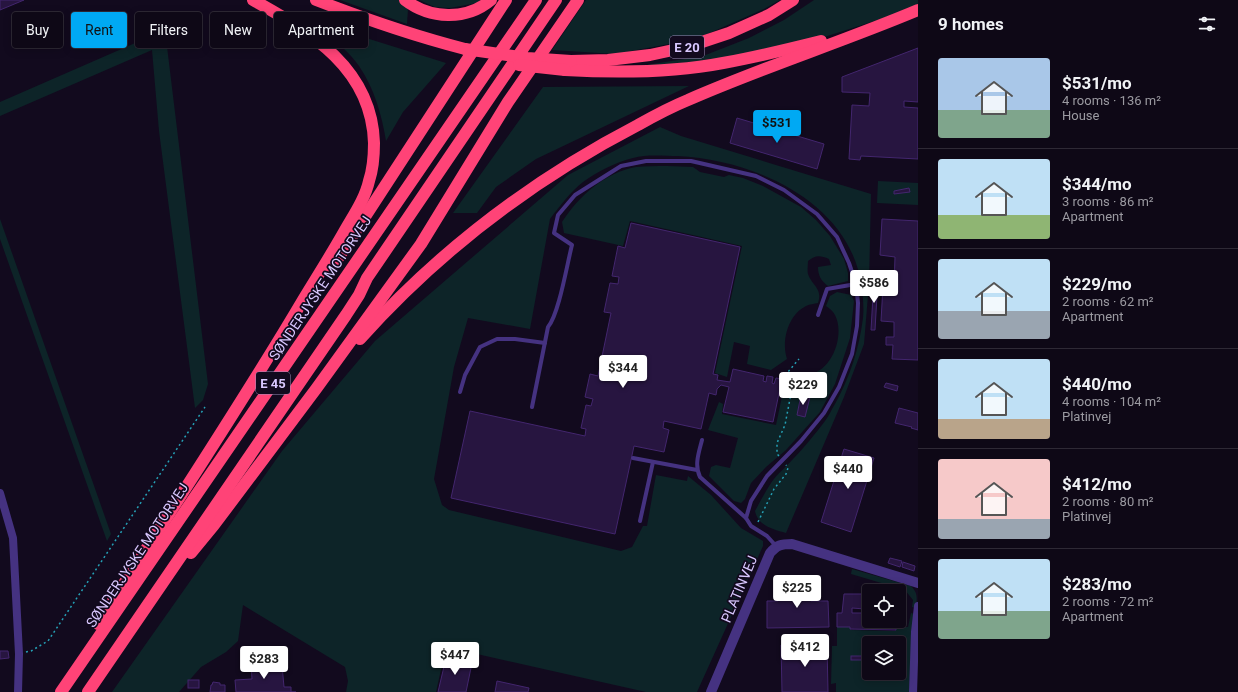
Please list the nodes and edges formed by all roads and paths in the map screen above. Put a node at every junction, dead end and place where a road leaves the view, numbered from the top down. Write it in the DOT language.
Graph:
graph roads {
  1 [pos="253,0"];
  2 [pos="316,0"];
  3 [pos="405,0"];
  4 [pos="491,0"];
  5 [pos="506,0"];
  6 [pos="536,0"];
  7 [pos="556,0"];
  8 [pos="578,0"];
  9 [pos="793,0"];
  10 [pos="918,10"];
  11 [pos="918,17"];
  12 [pos="884,25"];
  13 [pos="808,53"];
  14 [pos="568,66"];
  15 [pos="856,284"];
  16 [pos="818,315"];
  17 [pos="545,343"];
  18 [pos="799,359"];
  19 [pos="264,365"];
  20 [pos="316,390"];
  21 [pos="460,392"];
  22 [pos="205,407"];
  23 [pos="532,407"];
  24 [pos="702,440"];
  25 [pos="633,458"];
  26 [pos="783,460"];
  27 [pos="653,462"];
  28 [pos="697,470"];
  29 [pos="0,493"];
  30 [pos="746,518"];
  31 [pos="640,521"];
  32 [pos="754,528"];
  33 [pos="776,546"];
  34 [pos="918,583"];
  35 [pos="918,606"];
  36 [pos="146,608"];
  37 [pos="18,654"];
  38 [pos="18,692"];
  39 [pos="56,692"];
  40 [pos="61,692"];
  41 [pos="88,692"];
  42 [pos="711,692"];
  43 [pos="913,692"];
  1 -- 19 [label="highway"];
  2 -- 14 [label="highway, bridge"];
  3 -- 4 [label="highway"];
  5 -- 19 [label="highway"];
  6 -- 40 [label="highway, SØNDERJYSKE MOTORVEJ / E 45"];
  7 -- 36 [label="highway, E 45"];
  8 -- 20 [label="highway"];
  9 -- 14 [label="highway, E 20"];
  10 -- 12 [label="highway"];
  11 -- 13 [label="highway"];
  12 -- 13 [label="highway"];
  12 -- 14 [label="highway"];
  13 -- 20 [label="highway"];
  15 -- 16 [label="lane"];
  15 -- 17 [label="lane"];
  15 -- 26 [label="lane"];
  17 -- 21 [label="lane"];
  17 -- 23 [label="lane"];
  18 -- 26 [label="path"];
  19 -- 39 [label="highway"];
  20 -- 36 [label="highway"];
  22 -- 37 [label="path"];
  24 -- 28 [label="lane"];
  25 -- 27 [label="lane"];
  26 -- 30 [label="lane"];
  26 -- 32 [label="path"];
  27 -- 28 [label="lane"];
  27 -- 31 [label="lane"];
  28 -- 30 [label="lane"];
  29 -- 37 [label="street"];
  30 -- 32 [label="lane"];
  32 -- 33 [label="lane"];
  33 -- 34 [label="street, PLATINVEJ"];
  33 -- 42 [label="street, PLATINVEJ"];
  35 -- 43 [label="street"];
  36 -- 41 [label="highway, E 45"];
  37 -- 38 [label="street"];
}
